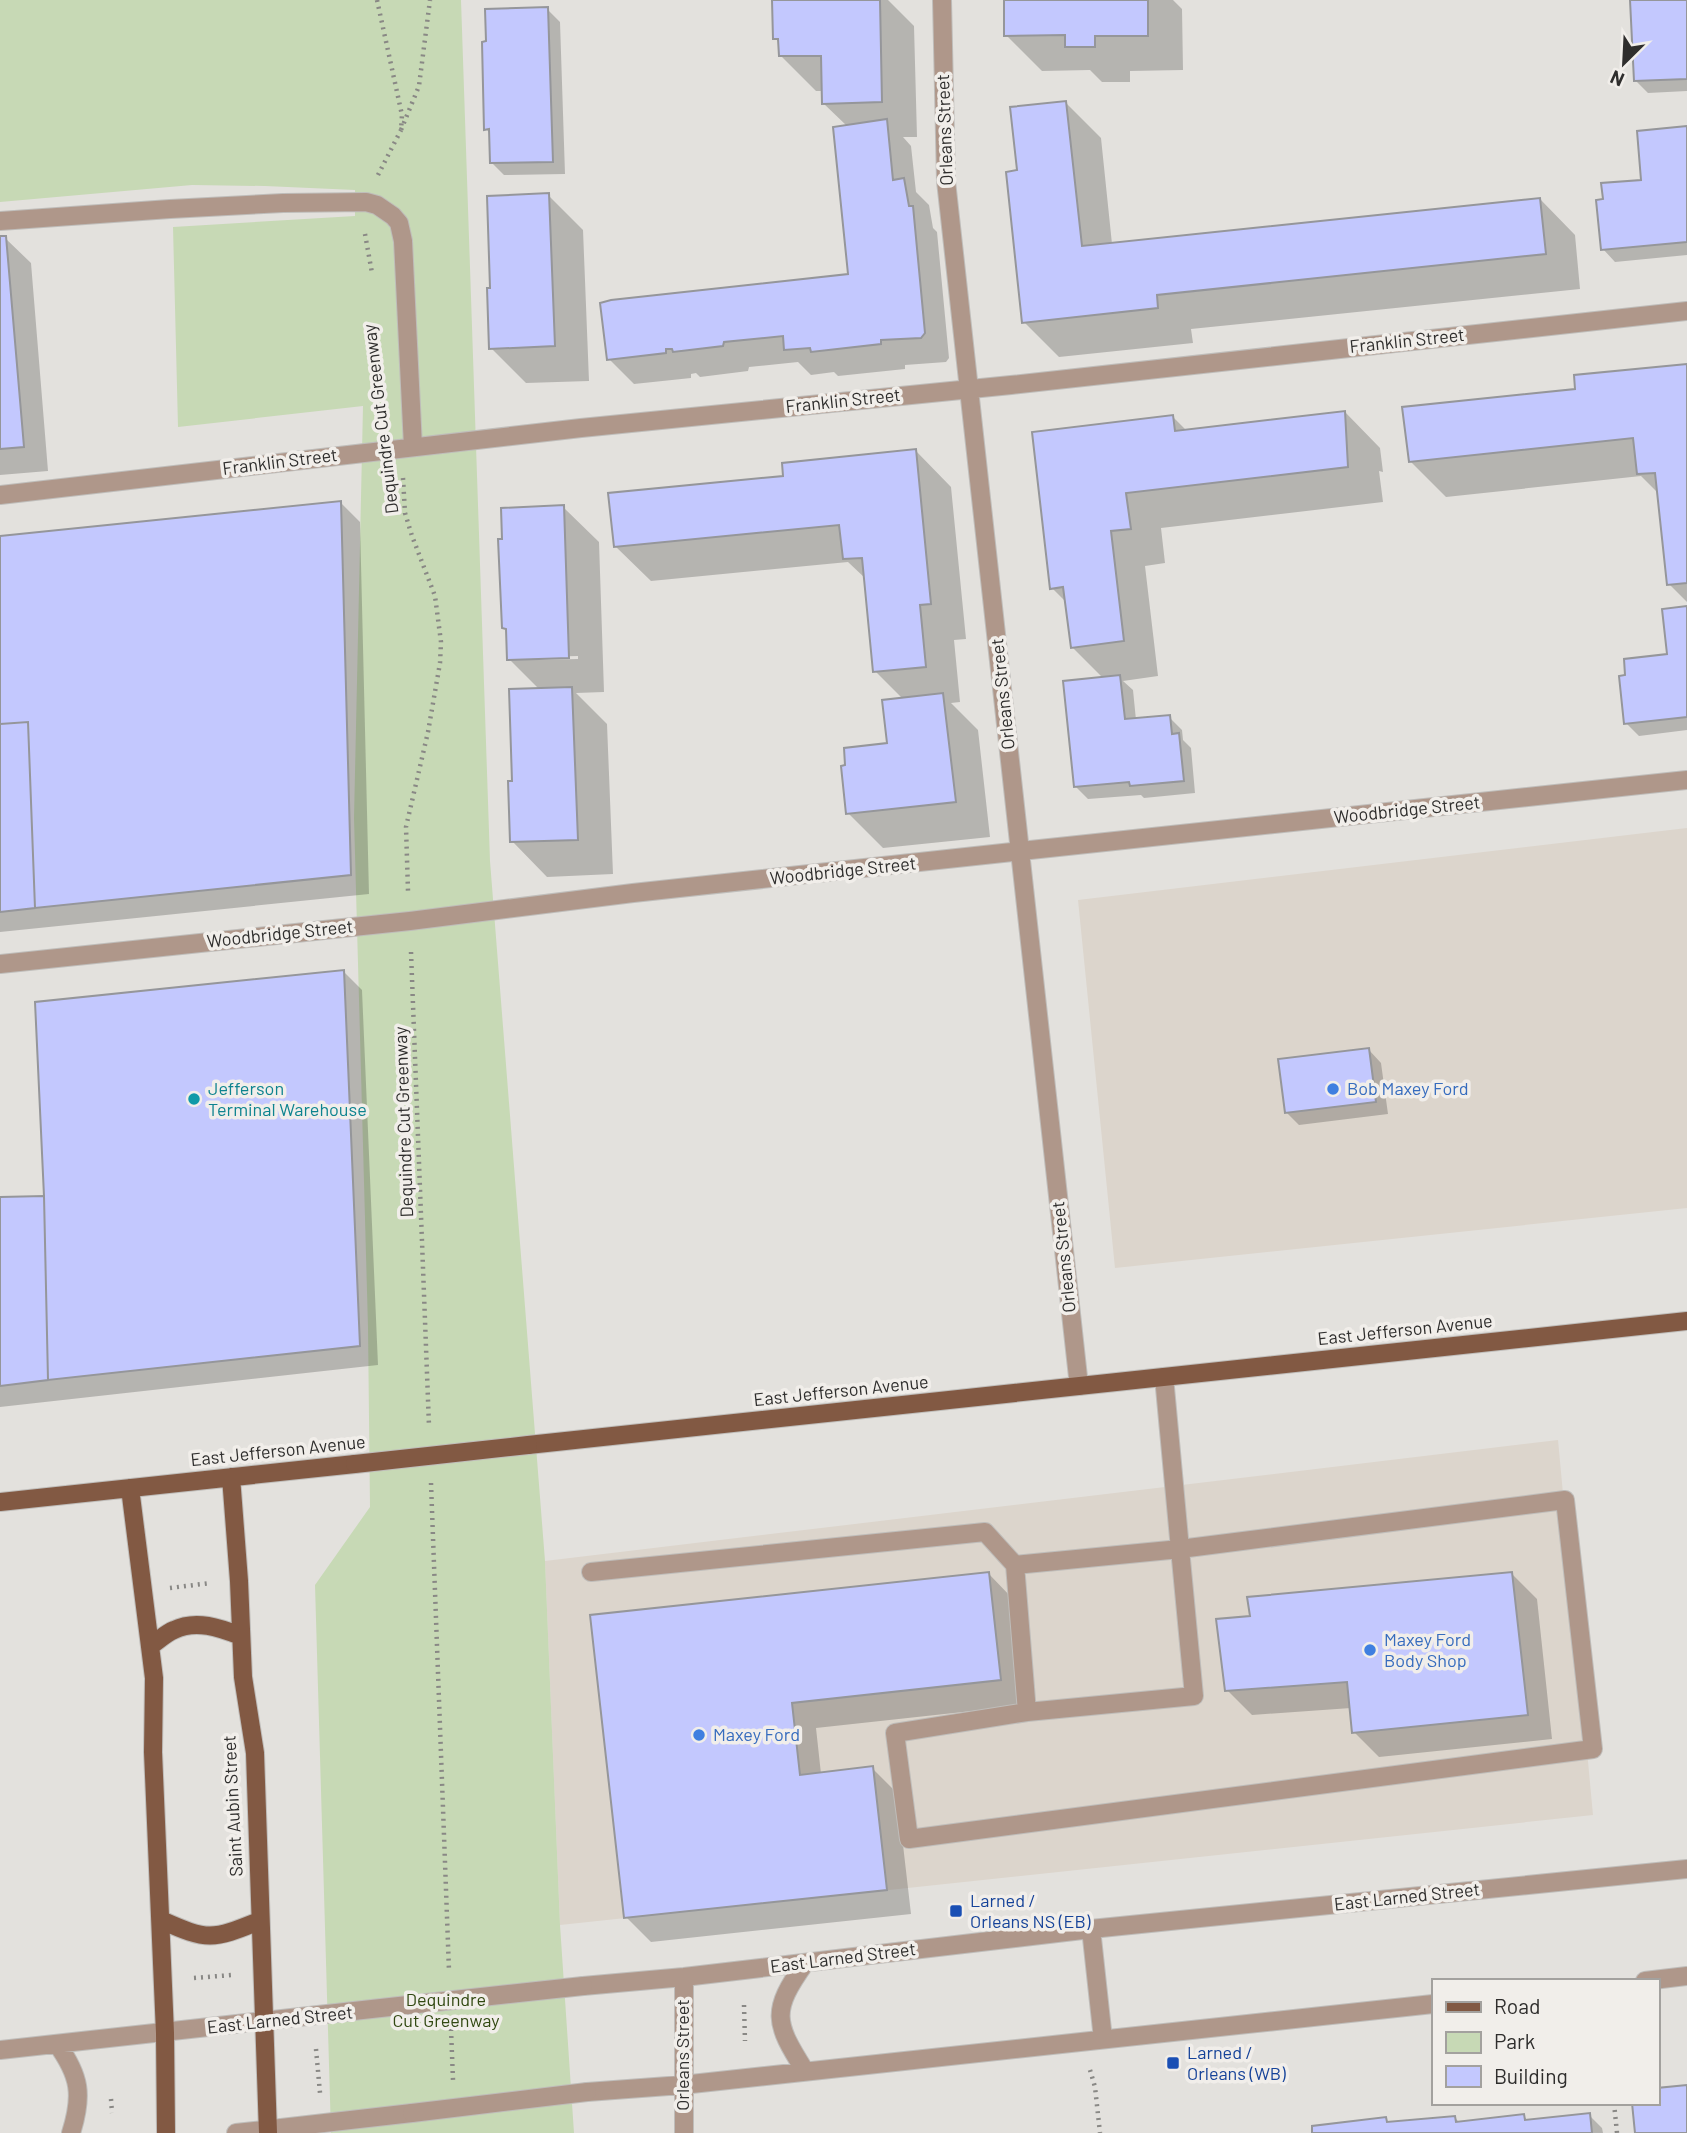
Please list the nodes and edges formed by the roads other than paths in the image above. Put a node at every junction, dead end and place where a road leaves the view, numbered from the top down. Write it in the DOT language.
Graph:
graph roads {
  1 [pos="942,0"];
  2 [pos="0,221"];
  3 [pos="1687,311"];
  4 [pos="968,389"];
  5 [pos="405,448"];
  6 [pos="0,495"];
  7 [pos="1687,780"];
  8 [pos="1021,851"];
  9 [pos="0,964"];
  10 [pos="1687,1321"];
  11 [pos="1164,1377"];
  12 [pos="1079,1386"];
  13 [pos="230,1477"];
  14 [pos="130,1489"];
  15 [pos="0,1502"];
  16 [pos="1180,1549"];
  17 [pos="1015,1565"];
  18 [pos="591,1572"];
  19 [pos="241,1636"];
  20 [pos="150,1647"];
  21 [pos="1027,1712"];
  22 [pos="1687,1869"];
  23 [pos="161,1920"];
  24 [pos="259,1921"];
  25 [pos="1091,1929"];
  26 [pos="805,1963"];
  27 [pos="1687,1976"];
  28 [pos="684,1977"];
  29 [pos="1659,1979"];
  30 [pos="1432,2004"];
  31 [pos="264,2022"];
  32 [pos="165,2033"];
  33 [pos="1103,2039"];
  34 [pos="57,2044"];
  35 [pos="0,2050"];
  36 [pos="805,2071"];
  37 [pos="682,2085"];
  38 [pos="268,2132"];
  39 [pos="71,2133"];
  40 [pos="166,2133"];
  41 [pos="236,2133"];
  42 [pos="684,2133"];
  1 -- 4 [label="street, Orleans Street"];
  2 -- 5 [label="street"];
  3 -- 4 [label="street, Franklin Street"];
  4 -- 5 [label="street, Franklin Street"];
  4 -- 8 [label="street, Orleans Street"];
  5 -- 6 [label="street, Franklin Street"];
  7 -- 8 [label="street, Woodbridge Street"];
  8 -- 9 [label="street, Woodbridge Street"];
  8 -- 12 [label="street, Orleans Street"];
  10 -- 11 [label="main road, East Jefferson Avenue"];
  11 -- 12 [label="main road, East Jefferson Avenue"];
  11 -- 16 [label="street"];
  12 -- 13 [label="main road, East Jefferson Avenue, bridge"];
  13 -- 14 [label="main road, East Jefferson Avenue"];
  13 -- 19 [label="main road, Saint Aubin Street"];
  14 -- 15 [label="main road, East Jefferson Avenue"];
  14 -- 20 [label="main road"];
  16 -- 17 [label="street"];
  16 -- 21 [label="street"];
  16 -- 21 [label="street"];
  17 -- 18 [label="street"];
  17 -- 21 [label="street"];
  19 -- 20 [label="main road"];
  19 -- 24 [label="main road, Saint Aubin Street"];
  20 -- 23 [label="main road"];
  22 -- 25 [label="street, East Larned Street"];
  23 -- 24 [label="main road"];
  23 -- 32 [label="main road"];
  24 -- 31 [label="main road, Saint Aubin Street"];
  25 -- 26 [label="street, East Larned Street"];
  25 -- 33 [label="street"];
  26 -- 28 [label="street, East Larned Street"];
  26 -- 36 [label="street"];
  27 -- 29 [label="street"];
  28 -- 31 [label="street, East Larned Street, bridge"];
  28 -- 37 [label="street, Orleans Street"];
  30 -- 33 [label="street"];
  31 -- 32 [label="street, East Larned Street"];
  31 -- 38 [label="main road, Saint Aubin Street"];
  32 -- 34 [label="street, East Larned Street"];
  32 -- 40 [label="main road"];
  33 -- 36 [label="street"];
  34 -- 35 [label="street, East Larned Street"];
  34 -- 39 [label="street"];
  36 -- 37 [label="street"];
  37 -- 38 [label="street, bridge"];
  37 -- 42 [label="street, Orleans Street"];
  38 -- 41 [label="street"];
}
